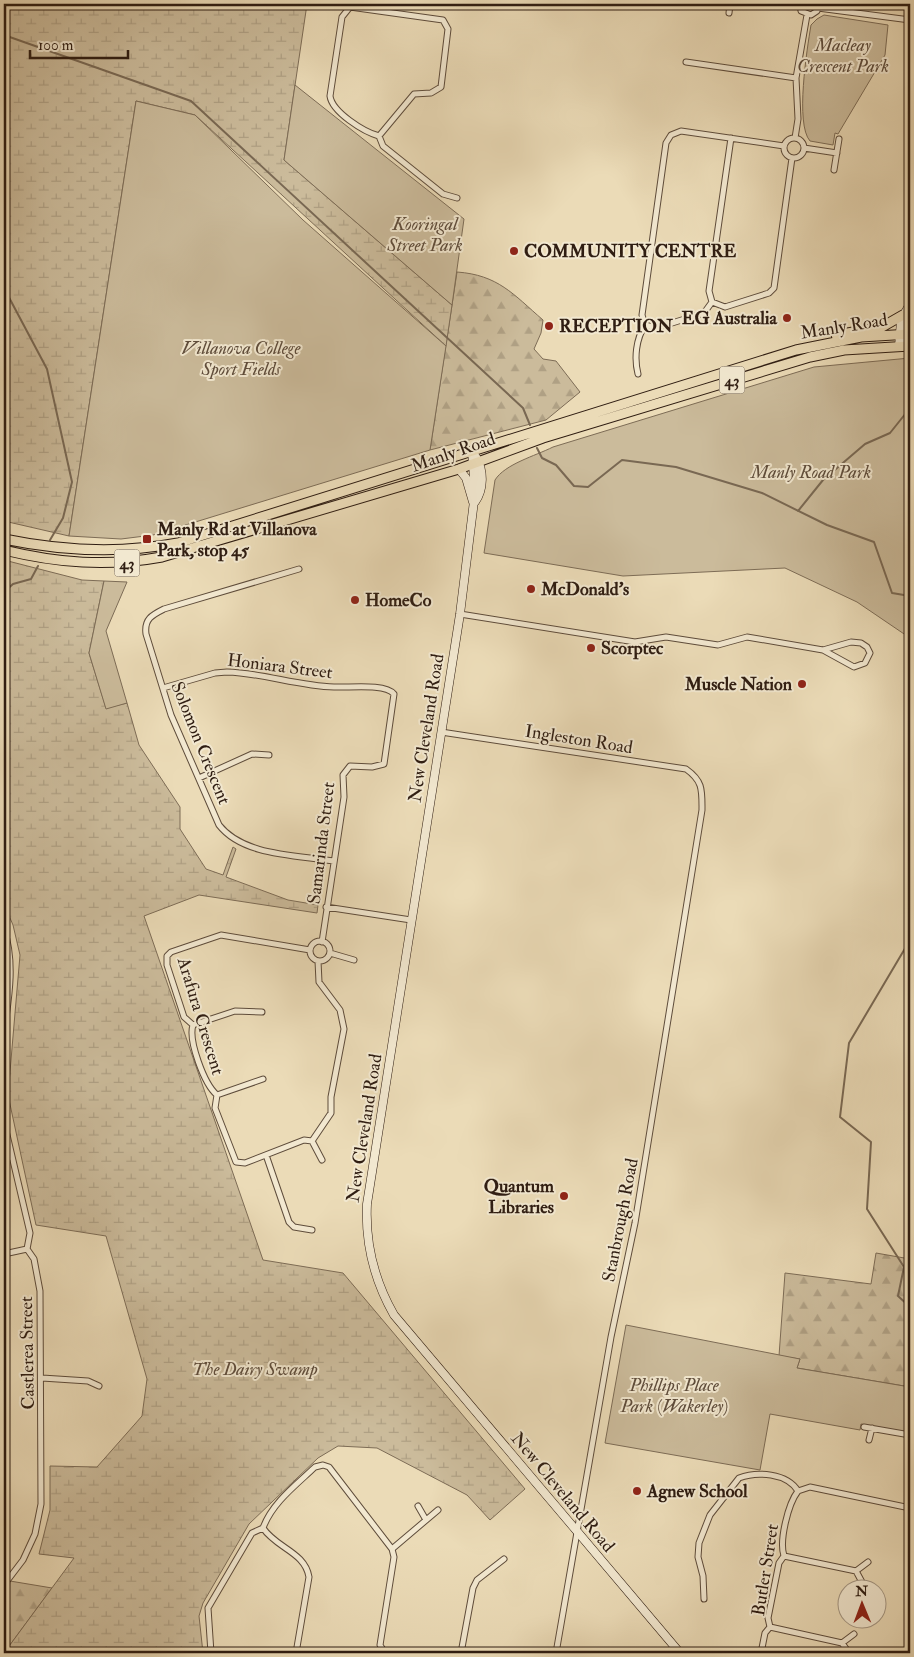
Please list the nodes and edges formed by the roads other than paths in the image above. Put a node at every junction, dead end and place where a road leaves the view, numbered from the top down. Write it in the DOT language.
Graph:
graph roads {
  1 [pos="730,4"];
  2 [pos="800,4"];
  3 [pos="349,5"];
  4 [pos="818,6"];
  5 [pos="729,13"];
  6 [pos="807,15"];
  7 [pos="910,20"];
  8 [pos="686,62"];
  9 [pos="796,78"];
  10 [pos="379,136"];
  11 [pos="731,138"];
  12 [pos="795,138"];
  13 [pos="839,139"];
  14 [pos="784,146"];
  15 [pos="804,148"];
  16 [pos="837,153"];
  17 [pos="792,158"];
  18 [pos="834,170"];
  19 [pos="457,198"];
  20 [pos="712,302"];
  21 [pos="910,304"];
  22 [pos="903,315"];
  23 [pos="910,324"];
  24 [pos="644,325"];
  25 [pos="905,334"];
  26 [pos="904,346"];
  27 [pos="804,348"];
  28 [pos="638,374"];
  29 [pos="472,450"];
  30 [pos="476,463"];
  31 [pos="459,469"];
  32 [pos="474,504"];
  33 [pos="4,539"];
  34 [pos="4,550"];
  35 [pos="299,569"];
  36 [pos="460,614"];
  37 [pos="823,650"];
  38 [pos="163,688"];
  39 [pos="394,694"];
  40 [pos="441,732"];
  41 [pos="269,755"];
  42 [pos="199,778"];
  43 [pos="702,790"];
  44 [pos="334,861"];
  45 [pos="326,907"];
  46 [pos="411,920"];
  47 [pos="4,929"];
  48 [pos="322,942"];
  49 [pos="310,950"];
  50 [pos="330,953"];
  51 [pos="354,960"];
  52 [pos="318,961"];
  53 [pos="6,1000"];
  54 [pos="262,1012"];
  55 [pos="193,1025"];
  56 [pos="4,1032"];
  57 [pos="263,1079"];
  58 [pos="216,1095"];
  59 [pos="4,1122"];
  60 [pos="312,1141"];
  61 [pos="266,1155"];
  62 [pos="11,1156"];
  63 [pos="4,1158"];
  64 [pos="322,1160"];
  65 [pos="312,1230"];
  66 [pos="27,1249"];
  67 [pos="4,1254"];
  68 [pos="42,1378"];
  69 [pos="99,1386"];
  70 [pos="864,1427"];
  71 [pos="872,1428"];
  72 [pos="910,1435"];
  73 [pos="869,1440"];
  74 [pos="798,1491"];
  75 [pos="418,1506"];
  76 [pos="910,1508"];
  77 [pos="438,1510"];
  78 [pos="426,1520"];
  79 [pos="263,1528"];
  80 [pos="576,1531"];
  81 [pos="392,1549"];
  82 [pos="784,1556"];
  83 [pos="504,1559"];
  84 [pos="868,1562"];
  85 [pos="856,1571"];
  86 [pos="862,1580"];
  87 [pos="7,1581"];
  88 [pos="704,1599"];
  89 [pos="770,1627"];
  90 [pos="854,1634"];
  91 [pos="842,1643"];
  92 [pos="211,1653"];
  93 [pos="296,1653"];
  94 [pos="385,1653"];
  95 [pos="461,1653"];
  96 [pos="556,1653"];
  97 [pos="680,1653"];
  98 [pos="761,1653"];
  99 [pos="849,1653"];
  1 -- 5 [label="street"];
  2 -- 6 [label="street"];
  3 -- 10 [label="street"];
  3 -- 10 [label="street"];
  4 -- 6 [label="street"];
  4 -- 7 [label="street"];
  6 -- 9 [label="street"];
  8 -- 9 [label="street"];
  9 -- 12 [label="street"];
  10 -- 19 [label="street"];
  11 -- 14 [label="street"];
  11 -- 20 [label="street"];
  11 -- 24 [label="street"];
  12 -- 14 [label="street"];
  12 -- 15 [label="street"];
  13 -- 16 [label="street"];
  14 -- 17 [label="street"];
  15 -- 16 [label="street"];
  15 -- 17 [label="street"];
  16 -- 18 [label="street"];
  17 -- 20 [label="street"];
  20 -- 24 [label="street"];
  21 -- 22 [label="street"];
  22 -- 25 [label="street"];
  22 -- 27 [label="main road"];
  23 -- 25 [label="street"];
  24 -- 28 [label="street"];
  25 -- 26 [label="street"];
  25 -- 27 [label="main road, Manly Road / 43"];
  26 -- 30 [label="main road, Manly Road / 43"];
  27 -- 29 [label="main road, Manly Road / 43"];
  29 -- 30 [label="street, New Cleveland Road"];
  29 -- 33 [label="main road, Manly Road / 43"];
  30 -- 31 [label="main road, Manly Road / 43"];
  30 -- 32 [label="street, New Cleveland Road"];
  31 -- 32 [label="street, New Cleveland Road"];
  31 -- 34 [label="main road, Manly Road / 43"];
  32 -- 36 [label="street, New Cleveland Road"];
  35 -- 38 [label="street, Solomon Crescent"];
  36 -- 37 [label="street"];
  36 -- 40 [label="street, New Cleveland Road"];
  37 -- 37 [label="street"];
  38 -- 39 [label="street, Honiara Street"];
  38 -- 42 [label="street, Solomon Crescent"];
  39 -- 44 [label="street, Samarinda Street"];
  40 -- 43 [label="street, Ingleston Road"];
  40 -- 46 [label="street, New Cleveland Road"];
  41 -- 42 [label="street"];
  42 -- 44 [label="street, Solomon Crescent"];
  43 -- 80 [label="street, Stanbrough Road"];
  44 -- 45 [label="street, Samarinda Street"];
  45 -- 46 [label="street"];
  45 -- 48 [label="street, Samarinda Street"];
  46 -- 80 [label="street, New Cleveland Road"];
  47 -- 53 [label="street"];
  48 -- 49 [label="street"];
  48 -- 50 [label="street"];
  49 -- 52 [label="street"];
  49 -- 55 [label="street, Arafura Crescent"];
  50 -- 51 [label="street"];
  50 -- 52 [label="street"];
  52 -- 60 [label="street"];
  53 -- 56 [label="street"];
  54 -- 55 [label="street"];
  55 -- 58 [label="street, Arafura Crescent"];
  57 -- 58 [label="street"];
  58 -- 61 [label="street, Arafura Crescent"];
  59 -- 62 [label="street, Castlerea Street"];
  60 -- 61 [label="street"];
  60 -- 64 [label="street"];
  61 -- 65 [label="street"];
  62 -- 63 [label="street"];
  62 -- 66 [label="street, Castlerea Street"];
  66 -- 67 [label="street"];
  66 -- 68 [label="street, Castlerea Street"];
  68 -- 69 [label="street"];
  68 -- 87 [label="street, Castlerea Street"];
  70 -- 71 [label="street"];
  71 -- 72 [label="street"];
  71 -- 73 [label="street"];
  74 -- 76 [label="street"];
  74 -- 82 [label="street, Butler Street"];
  74 -- 88 [label="street"];
  75 -- 78 [label="street"];
  77 -- 78 [label="street"];
  78 -- 81 [label="street"];
  79 -- 81 [label="street"];
  79 -- 92 [label="street"];
  79 -- 93 [label="street"];
  80 -- 96 [label="street, Stanbrough Road"];
  80 -- 97 [label="street, New Cleveland Road"];
  81 -- 94 [label="street"];
  82 -- 85 [label="street"];
  82 -- 89 [label="street, Butler Street"];
  83 -- 95 [label="street"];
  84 -- 85 [label="street"];
  85 -- 86 [label="street"];
  89 -- 91 [label="street"];
  89 -- 98 [label="street, Butler Street"];
  90 -- 91 [label="street"];
  91 -- 99 [label="street"];
}
